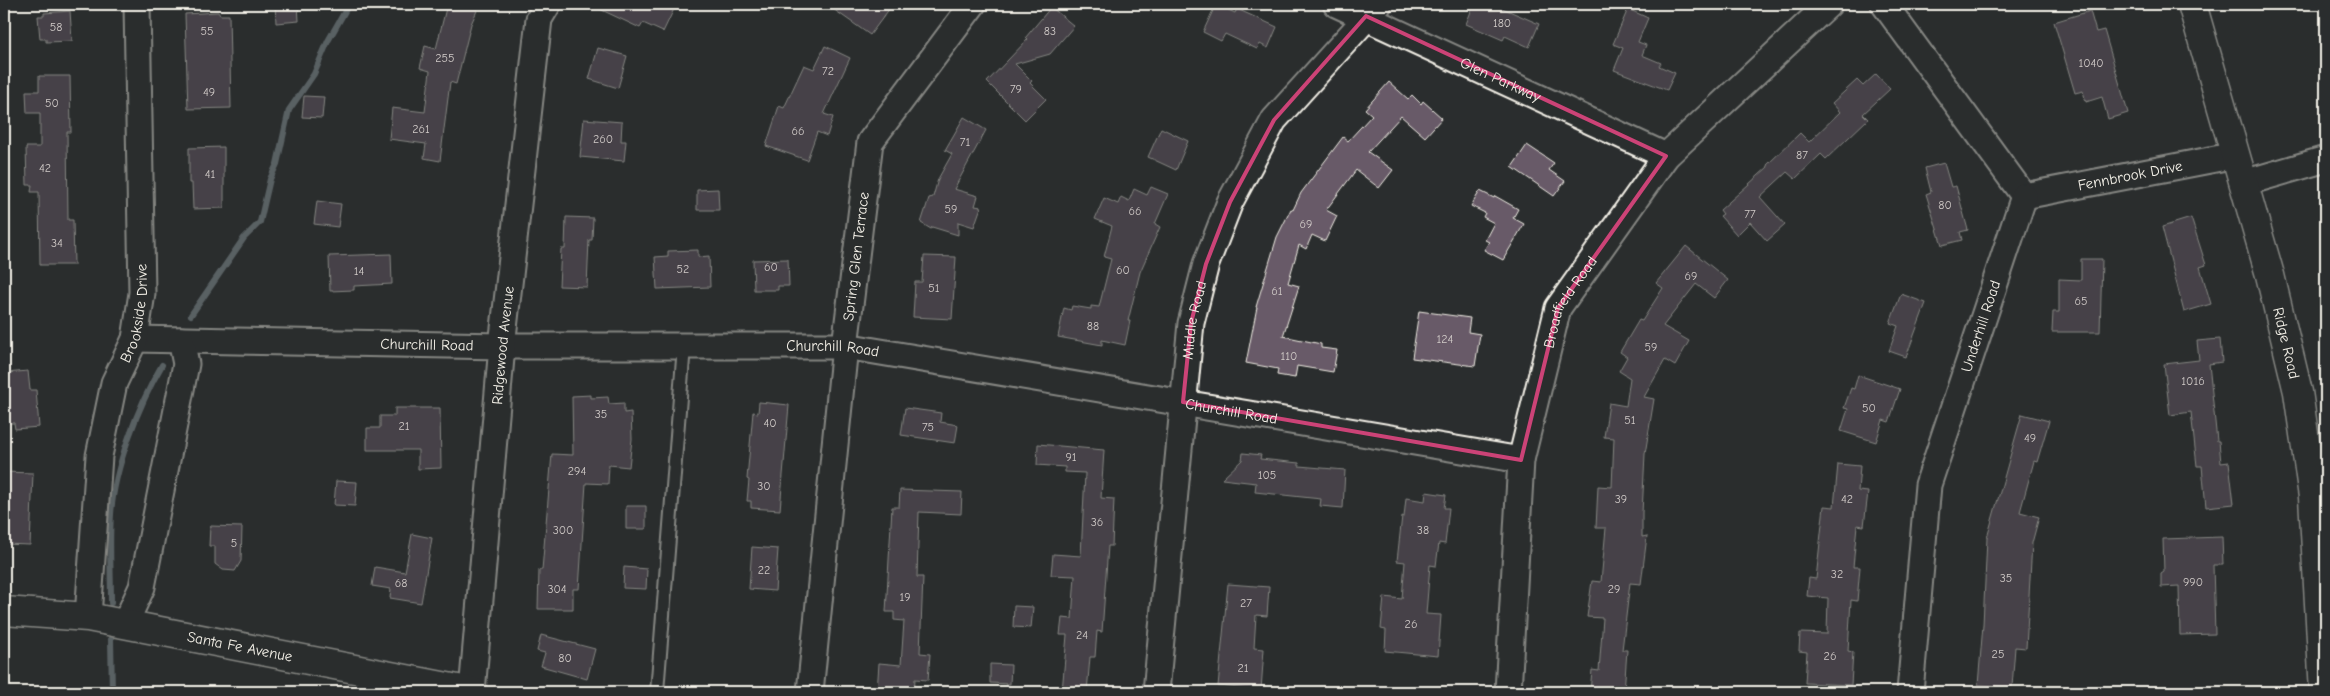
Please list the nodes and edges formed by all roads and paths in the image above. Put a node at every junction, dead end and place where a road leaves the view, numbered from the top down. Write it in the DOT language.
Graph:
graph roads {
  1 [pos="137,4"];
  2 [pos="548,4"];
  3 [pos="973,4"];
  4 [pos="1336,4"];
  5 [pos="1829,4"];
  6 [pos="1884,4"];
  7 [pos="2192,4"];
  8 [pos="1372,10"];
  9 [pos="2236,155"];
  10 [pos="1666,156"];
  11 [pos="2326,159"];
  12 [pos="2244,183"];
  13 [pos="2024,196"];
  14 [pos="135,339"];
  15 [pos="181,340"];
  16 [pos="502,346"];
  17 [pos="684,346"];
  18 [pos="845,346"];
  19 [pos="1183,402"];
  20 [pos="1521,460"];
  21 [pos="2323,604"];
  22 [pos="4,612"];
  23 [pos="88,617"];
  24 [pos="125,624"];
  25 [pos="472,692"];
  26 [pos="657,692"];
  27 [pos="810,692"];
  28 [pos="1156,692"];
  29 [pos="1508,692"];
  30 [pos="1910,692"];
  31 [pos="2324,692"];
  1 -- 14 [label="street, Brookside Drive"];
  2 -- 16 [label="street, Ridgewood Avenue"];
  3 -- 18 [label="street, Spring Glen Terrace"];
  4 -- 8 [label="street, Glen Parkway"];
  5 -- 10 [label="street, Broadfield Road"];
  6 -- 13 [label="street"];
  7 -- 9 [label="main road, Ridge Road"];
  8 -- 10 [label="street, Glen Parkway"];
  8 -- 19 [label="street, Middle Road"];
  9 -- 12 [label="main road, Ridge Road"];
  9 -- 13 [label="street, Fennbrook Drive"];
  10 -- 20 [label="street, Broadfield Road"];
  11 -- 12 [label="street"];
  12 -- 21 [label="main road, Ridge Road"];
  13 -- 30 [label="street, Underhill Road"];
  14 -- 15 [label="street, Churchill Road"];
  14 -- 23 [label="street, Brookside Drive"];
  15 -- 16 [label="street, Churchill Road"];
  15 -- 24 [label="street"];
  16 -- 17 [label="street, Churchill Road"];
  16 -- 25 [label="street, Ridgewood Avenue"];
  17 -- 18 [label="street, Churchill Road"];
  17 -- 26 [label="lane"];
  18 -- 19 [label="street, Churchill Road"];
  18 -- 27 [label="street, Spring Glen Terrace"];
  19 -- 20 [label="street, Churchill Road"];
  19 -- 28 [label="street, Middle Road"];
  20 -- 29 [label="street, Broadfield Road"];
  21 -- 31 [label="main road, Ridge Road"];
  22 -- 23 [label="main road, Santa Fe Avenue"];
  23 -- 24 [label="main road, Santa Fe Avenue"];
  24 -- 25 [label="main road, Santa Fe Avenue"];
}
